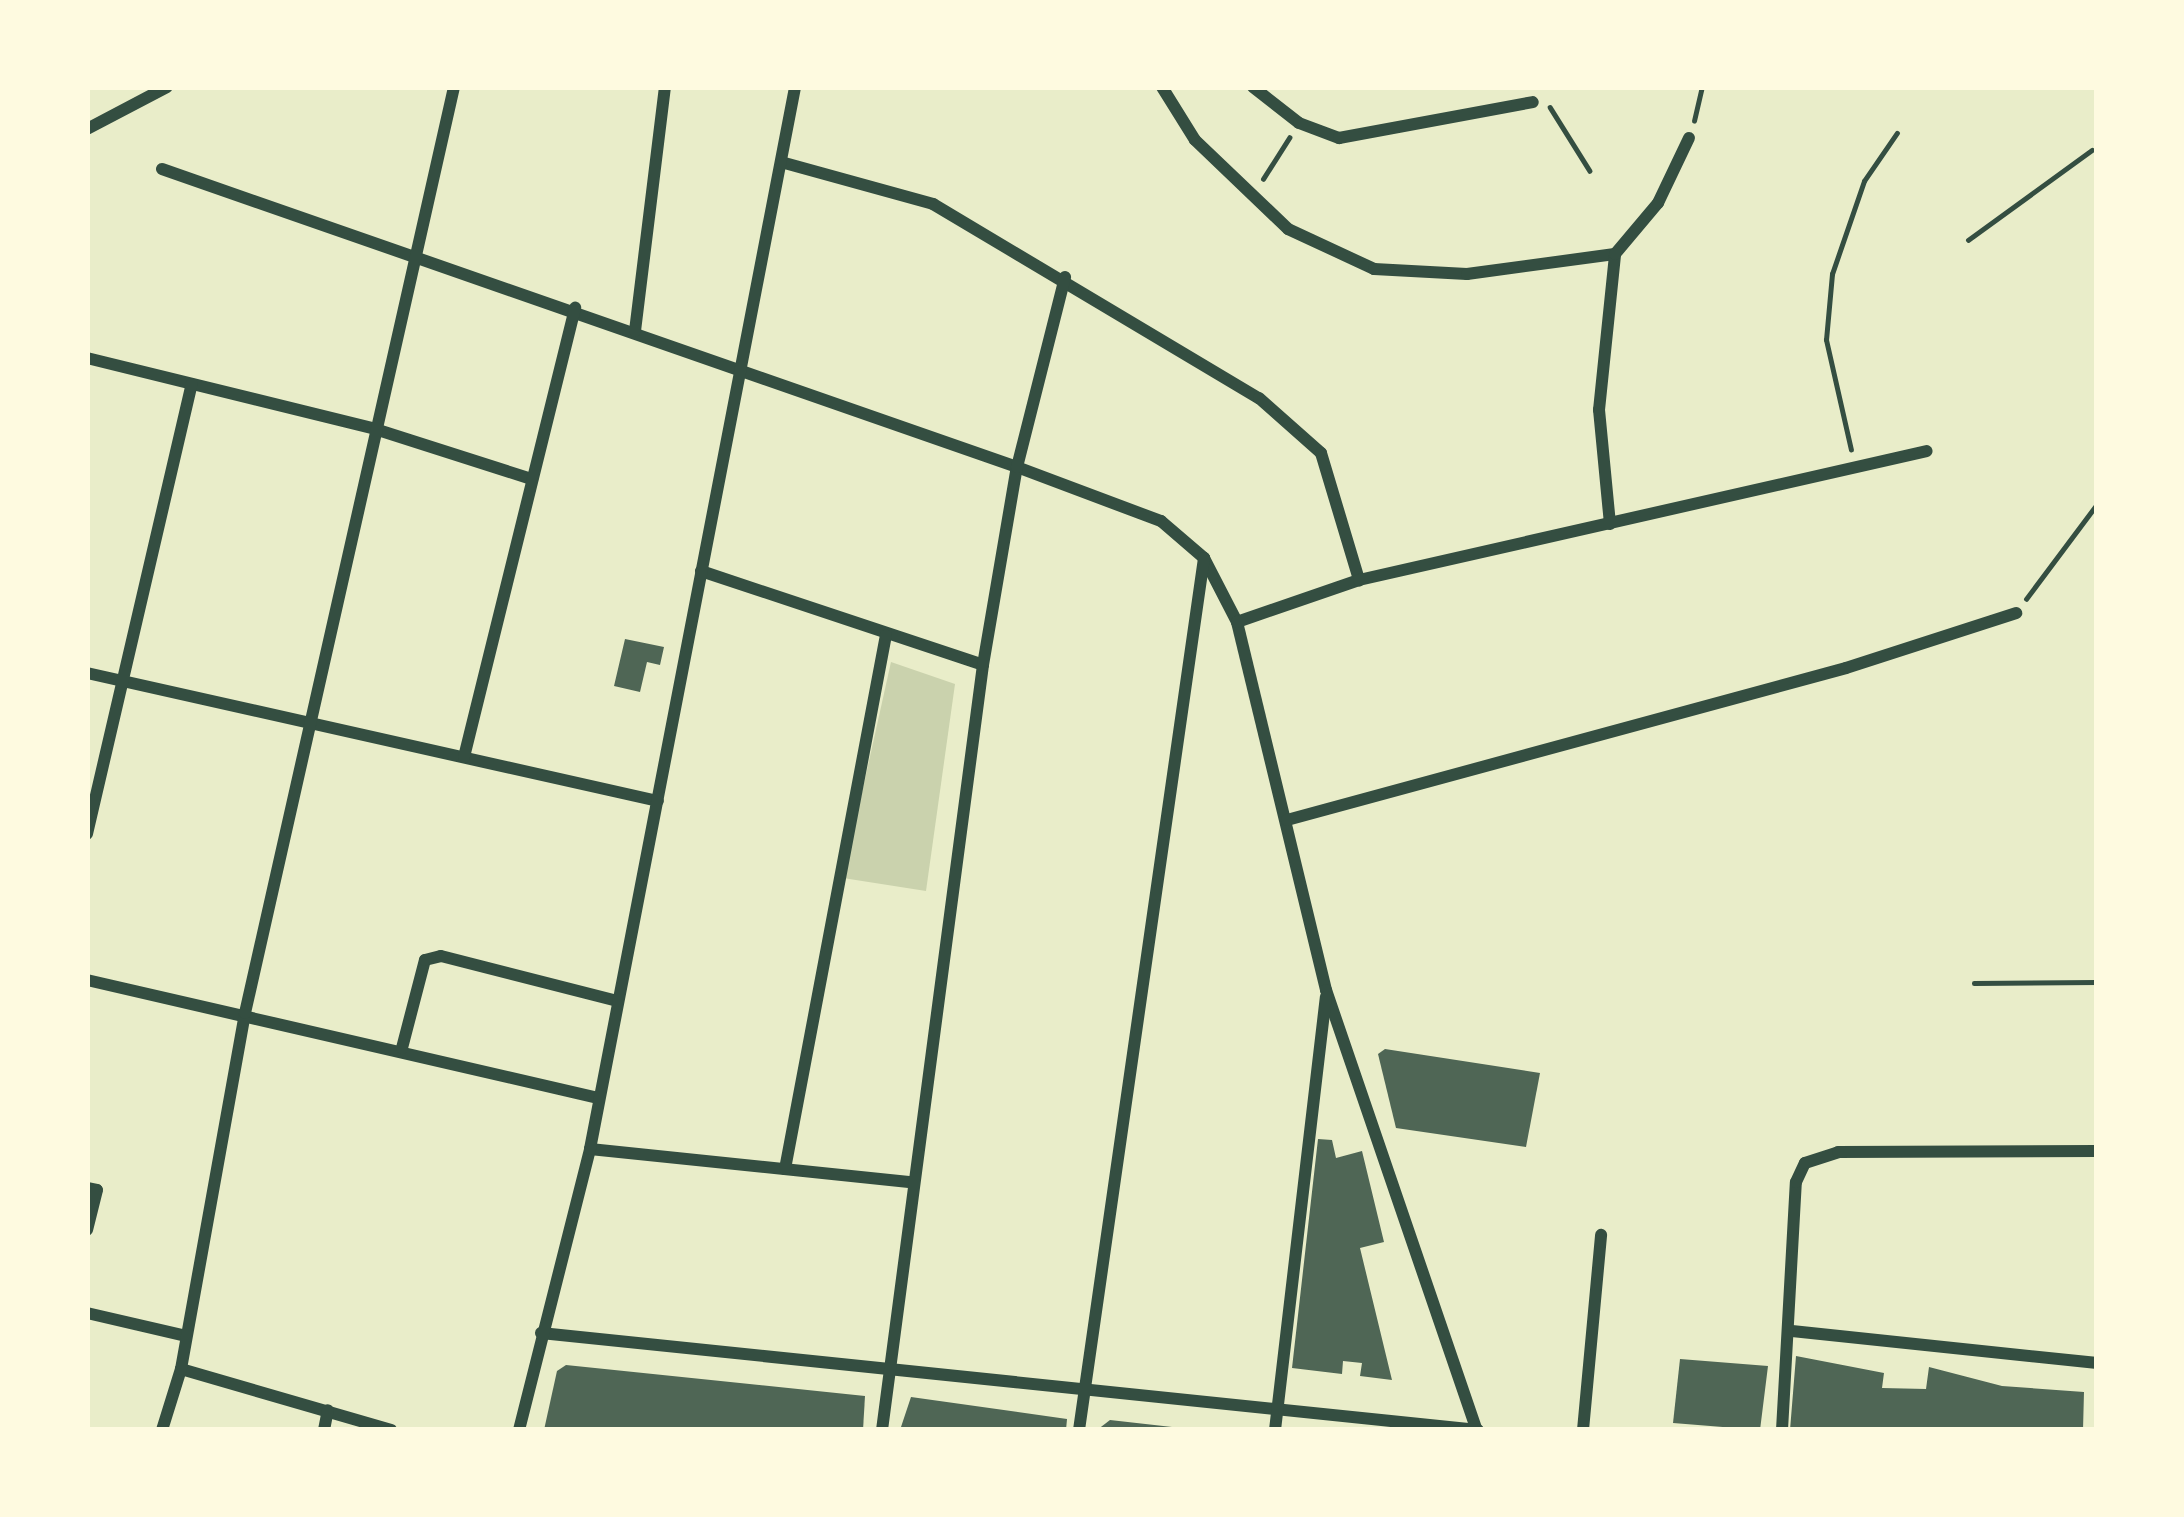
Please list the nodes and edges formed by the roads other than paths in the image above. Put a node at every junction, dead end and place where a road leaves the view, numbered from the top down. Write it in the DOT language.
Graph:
graph roads {
  1 [pos="167,87"];
  2 [pos="454,87"];
  3 [pos="665,87"];
  4 [pos="795,87"];
  5 [pos="1162,87"];
  6 [pos="1253,87"];
  7 [pos="1533,102"];
  8 [pos="87,129"];
  9 [pos="1689,138"];
  10 [pos="781,162"];
  11 [pos="162,169"];
  12 [pos="416,252"];
  13 [pos="1616,254"];
  14 [pos="1065,277"];
  15 [pos="575,308"];
  16 [pos="635,331"];
  17 [pos="87,358"];
  18 [pos="745,368"];
  19 [pos="192,384"];
  20 [pos="375,430"];
  21 [pos="1927,451"];
  22 [pos="1017,467"];
  23 [pos="532,479"];
  24 [pos="1610,524"];
  25 [pos="1204,558"];
  26 [pos="701,571"];
  27 [pos="1359,580"];
  28 [pos="2016,613"];
  29 [pos="1237,622"];
  30 [pos="886,635"];
  31 [pos="982,665"];
  32 [pos="87,673"];
  33 [pos="124,681"];
  34 [pos="311,722"];
  35 [pos="464,757"];
  36 [pos="658,802"];
  37 [pos="1287,820"];
  38 [pos="87,834"];
  39 [pos="87,980"];
  40 [pos="1326,990"];
  41 [pos="614,1000"];
  42 [pos="245,1013"];
  43 [pos="402,1048"];
  44 [pos="598,1098"];
  45 [pos="590,1148"];
  46 [pos="2097,1151"];
  47 [pos="785,1169"];
  48 [pos="911,1182"];
  49 [pos="87,1188"];
  50 [pos="87,1230"];
  51 [pos="1601,1234"];
  52 [pos="87,1313"];
  53 [pos="1792,1331"];
  54 [pos="542,1333"];
  55 [pos="182,1335"];
  56 [pos="2097,1363"];
  57 [pos="892,1366"];
  58 [pos="181,1369"];
  59 [pos="1085,1394"];
  60 [pos="328,1410"];
  61 [pos="1277,1413"];
  62 [pos="162,1430"];
  63 [pos="323,1430"];
  64 [pos="391,1430"];
  65 [pos="519,1430"];
  66 [pos="882,1430"];
  67 [pos="1079,1430"];
  68 [pos="1275,1430"];
  69 [pos="1478,1430"];
  70 [pos="1583,1430"];
  71 [pos="1782,1430"];
  1 -- 8 [label="street"];
  2 -- 12 [label="street"];
  3 -- 16 [label="street"];
  4 -- 10 [label="street"];
  5 -- 13 [label="street"];
  6 -- 7 [label="street"];
  9 -- 13 [label="street"];
  10 -- 14 [label="street"];
  10 -- 18 [label="street"];
  11 -- 12 [label="street"];
  12 -- 15 [label="street"];
  12 -- 20 [label="street"];
  13 -- 24 [label="street"];
  14 -- 22 [label="street"];
  14 -- 27 [label="street"];
  15 -- 16 [label="street"];
  15 -- 23 [label="street"];
  16 -- 18 [label="street"];
  17 -- 19 [label="street"];
  18 -- 22 [label="street"];
  18 -- 26 [label="street"];
  19 -- 20 [label="street"];
  19 -- 33 [label="street"];
  20 -- 23 [label="street"];
  20 -- 34 [label="street"];
  21 -- 24 [label="street"];
  22 -- 25 [label="street"];
  22 -- 31 [label="street"];
  23 -- 35 [label="street"];
  24 -- 27 [label="street"];
  25 -- 29 [label="street"];
  25 -- 59 [label="street"];
  26 -- 30 [label="street"];
  26 -- 36 [label="street"];
  27 -- 29 [label="street"];
  28 -- 37 [label="street"];
  29 -- 37 [label="street"];
  30 -- 31 [label="street"];
  30 -- 47 [label="street"];
  31 -- 48 [label="street"];
  32 -- 33 [label="street"];
  33 -- 34 [label="street"];
  33 -- 38 [label="street"];
  34 -- 35 [label="street"];
  34 -- 42 [label="street"];
  35 -- 36 [label="street"];
  36 -- 41 [label="street"];
  37 -- 40 [label="street"];
  39 -- 42 [label="street"];
  40 -- 61 [label="street"];
  40 -- 69 [label="street"];
  41 -- 43 [label="street"];
  41 -- 44 [label="street"];
  42 -- 43 [label="street"];
  42 -- 55 [label="street"];
  43 -- 44 [label="street"];
  44 -- 45 [label="street"];
  45 -- 47 [label="street"];
  45 -- 54 [label="street"];
  46 -- 53 [label="street"];
  47 -- 48 [label="street"];
  48 -- 57 [label="street"];
  49 -- 50 [label="street"];
  51 -- 70 [label="street"];
  52 -- 55 [label="street"];
  53 -- 56 [label="street"];
  53 -- 71 [label="street"];
  54 -- 57 [label="street"];
  54 -- 65 [label="street"];
  55 -- 58 [label="street"];
  57 -- 59 [label="street"];
  57 -- 66 [label="street"];
  58 -- 60 [label="street"];
  58 -- 62 [label="street"];
  59 -- 61 [label="street"];
  59 -- 67 [label="street"];
  60 -- 63 [label="street"];
  60 -- 64 [label="street"];
  61 -- 68 [label="street"];
  61 -- 69 [label="street"];
}
